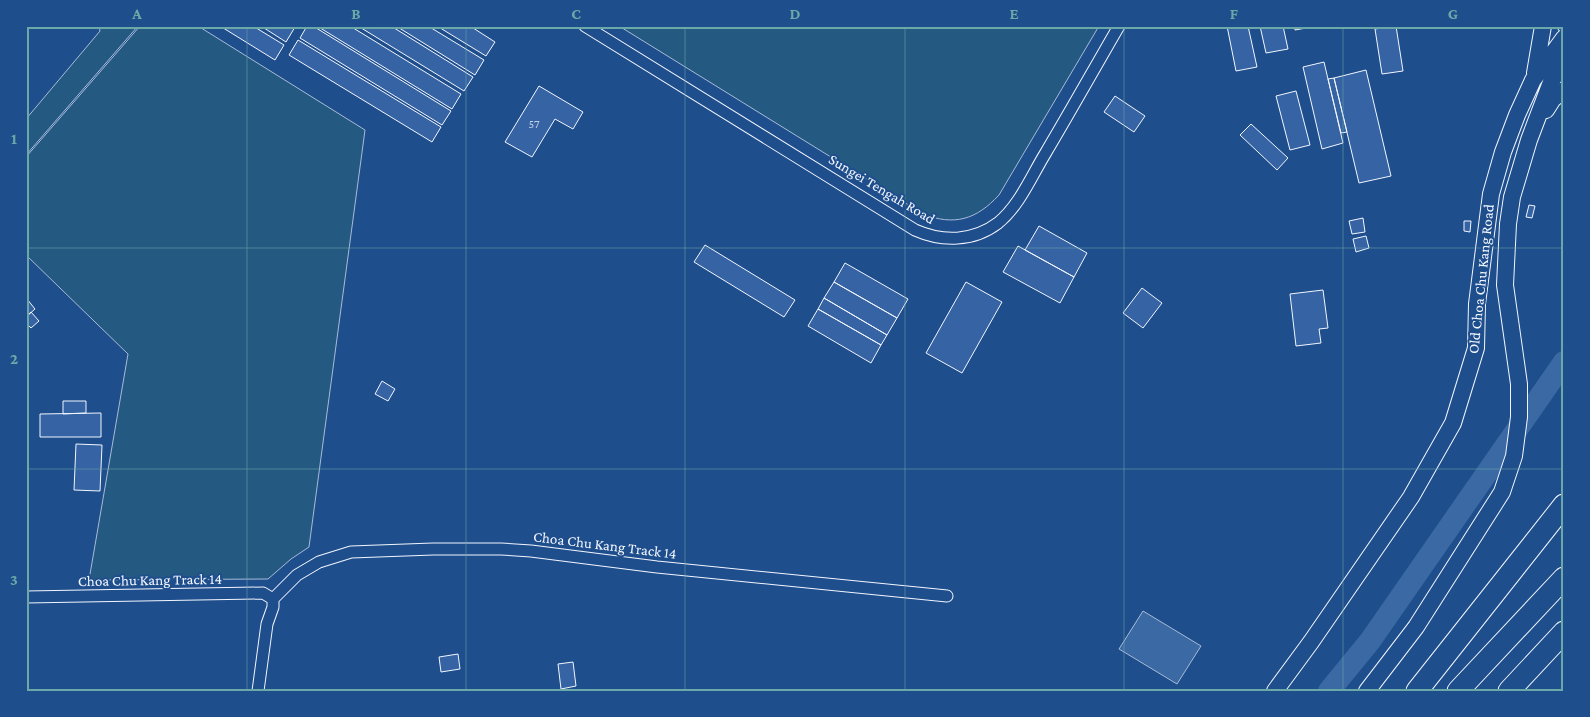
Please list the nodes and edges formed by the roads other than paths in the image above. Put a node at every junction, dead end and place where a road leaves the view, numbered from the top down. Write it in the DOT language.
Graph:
graph roads {
  1 [pos="585,26"];
  2 [pos="1119,26"];
  3 [pos="1543,26"];
  4 [pos="1564,38"];
  5 [pos="1564,62"];
  6 [pos="1533,80"];
  7 [pos="1564,90"];
  8 [pos="1536,124"];
  9 [pos="1564,505"];
  10 [pos="1564,578"];
  11 [pos="947,596"];
  12 [pos="26,597"];
  13 [pos="273,599"];
  14 [pos="1564,632"];
  15 [pos="258,691"];
  16 [pos="1275,691"];
  17 [pos="1367,691"];
  18 [pos="1417,691"];
  19 [pos="1458,691"];
  20 [pos="1508,691"];
  1 -- 2 [label="street, Sungei Tengah Road"];
  3 -- 6 [label="main road"];
  4 -- 6 [label="main road, Old Choa Chu Kang Road"];
  5 -- 8 [label="main road, Old Choa Chu Kang Road"];
  6 -- 16 [label="main road, Old Choa Chu Kang Road"];
  7 -- 8 [label="main road"];
  8 -- 17 [label="main road, Old Choa Chu Kang Road"];
  9 -- 18 [label="highway"];
  10 -- 19 [label="highway"];
  11 -- 13 [label="street, Choa Chu Kang Track 14"];
  12 -- 13 [label="street, Choa Chu Kang Track 14"];
  13 -- 15 [label="street"];
  14 -- 20 [label="highway"];
}
